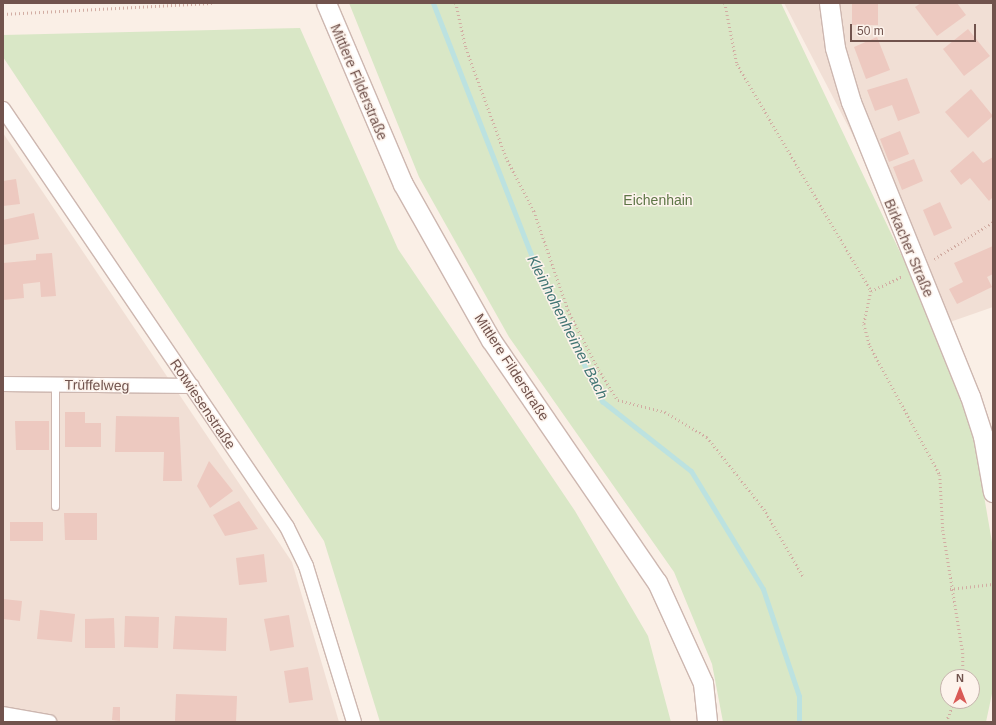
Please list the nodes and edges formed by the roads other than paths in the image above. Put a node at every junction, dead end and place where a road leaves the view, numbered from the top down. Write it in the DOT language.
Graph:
graph roads {
  1 [pos="326,3"];
  2 [pos="830,3"];
  3 [pos="3,109"];
  4 [pos="3,384"];
  5 [pos="55,385"];
  6 [pos="192,386"];
  7 [pos="993,492"];
  8 [pos="55,506"];
  9 [pos="3,714"];
  10 [pos="48,722"];
  11 [pos="354,722"];
  12 [pos="707,722"];
  1 -- 12 [label="main road, Mittlere Filderstraße"];
  2 -- 7 [label="main road, Birkacher Straße"];
  3 -- 6 [label="street, Rotwiesenstraße"];
  4 -- 5 [label="street, Trüffelweg"];
  5 -- 6 [label="street, Trüffelweg"];
  5 -- 8 [label="lane"];
  6 -- 11 [label="street, Rotwiesenstraße"];
  9 -- 10 [label="street"];
}
